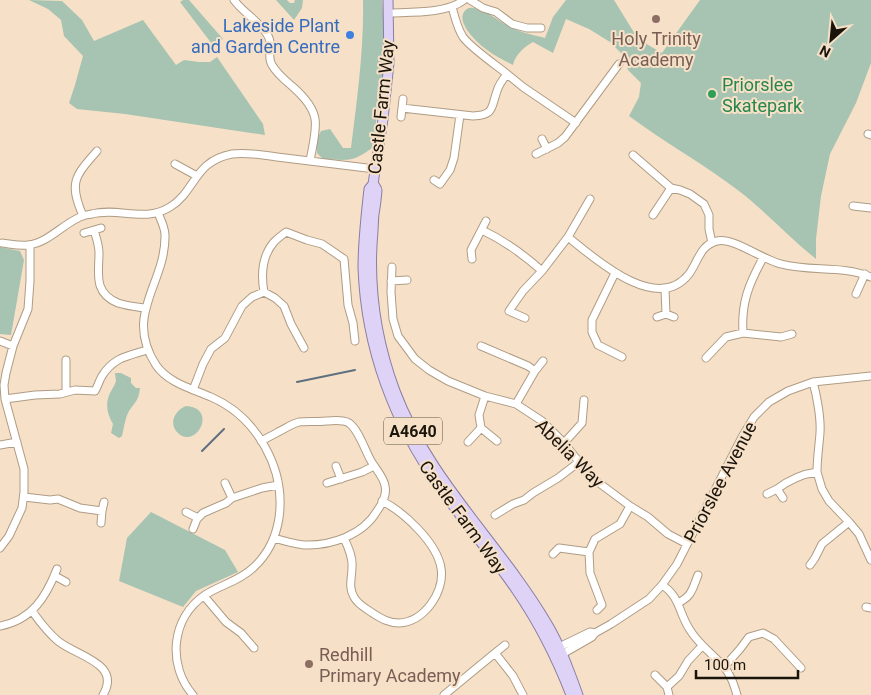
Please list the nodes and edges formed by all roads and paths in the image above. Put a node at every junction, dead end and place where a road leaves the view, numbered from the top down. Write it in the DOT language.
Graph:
graph roads {
  1 [pos="234,0"];
  2 [pos="388,0"];
  3 [pos="464,0"];
  4 [pos="470,0"];
  5 [pos="452,7"];
  6 [pos="388,13"];
  7 [pos="541,28"];
  8 [pos="619,64"];
  9 [pos="507,74"];
  10 [pos="402,99"];
  11 [pos="402,108"];
  12 [pos="460,115"];
  13 [pos="401,117"];
  14 [pos="576,123"];
  15 [pos="542,139"];
  16 [pos="547,149"];
  17 [pos="97,151"];
  18 [pos="642,152"];
  19 [pos="536,154"];
  20 [pos="310,161"];
  21 [pos="176,164"];
  22 [pos="375,169"];
  23 [pos="196,176"];
  24 [pos="671,188"];
  25 [pos="447,190"];
  26 [pos="590,199"];
  27 [pos="853,206"];
  28 [pos="871,208"];
  29 [pos="158,213"];
  30 [pos="653,215"];
  31 [pos="83,216"];
  32 [pos="486,221"];
  33 [pos="482,230"];
  34 [pos="84,233"];
  35 [pos="568,237"];
  36 [pos="712,242"];
  37 [pos="2,243"];
  38 [pos="30,245"];
  39 [pos="763,258"];
  40 [pos="472,259"];
  41 [pos="392,267"];
  42 [pos="542,271"];
  43 [pos="615,273"];
  44 [pos="868,275"];
  45 [pos="407,280"];
  46 [pos="390,281"];
  47 [pos="666,289"];
  48 [pos="264,292"];
  49 [pos="856,294"];
  50 [pos="145,308"];
  51 [pos="666,314"];
  52 [pos="657,317"];
  53 [pos="674,317"];
  54 [pos="525,318"];
  55 [pos="743,333"];
  56 [pos="792,334"];
  57 [pos="0,340"];
  58 [pos="355,341"];
  59 [pos="13,346"];
  60 [pos="481,346"];
  61 [pos="304,348"];
  62 [pos="147,350"];
  63 [pos="622,357"];
  64 [pos="706,358"];
  65 [pos="66,360"];
  66 [pos="543,360"];
  67 [pos="535,371"];
  68 [pos="871,376"];
  69 [pos="813,382"];
  70 [pos="193,390"];
  71 [pos="66,392"];
  72 [pos="485,396"];
  73 [pos="5,399"];
  74 [pos="584,400"];
  75 [pos="516,404"];
  76 [pos="481,428"];
  77 [pos="497,440"];
  78 [pos="261,441"];
  79 [pos="17,442"];
  80 [pos="468,442"];
  81 [pos="564,443"];
  82 [pos="0,445"];
  83 [pos="579,462"];
  84 [pos="336,466"];
  85 [pos="374,466"];
  86 [pos="817,472"];
  87 [pos="340,479"];
  88 [pos="225,483"];
  89 [pos="327,483"];
  90 [pos="278,484"];
  91 [pos="777,489"];
  92 [pos="767,494"];
  93 [pos="24,497"];
  94 [pos="232,498"];
  95 [pos="784,498"];
  96 [pos="382,501"];
  97 [pos="104,502"];
  98 [pos="630,506"];
  99 [pos="102,511"];
  100 [pos="186,512"];
  101 [pos="496,515"];
  102 [pos="198,518"];
  103 [pos="849,522"];
  104 [pos="101,523"];
  105 [pos="193,529"];
  106 [pos="274,538"];
  107 [pos="344,538"];
  108 [pos="687,544"];
  109 [pos="0,548"];
  110 [pos="589,552"];
  111 [pos="553,554"];
  112 [pos="871,560"];
  113 [pos="810,565"];
  114 [pos="58,569"];
  115 [pos="698,575"];
  116 [pos="54,576"];
  117 [pos="66,582"];
  118 [pos="662,585"];
  119 [pos="204,596"];
  120 [pos="678,603"];
  121 [pos="602,607"];
  122 [pos="32,611"];
  123 [pos="0,626"];
  124 [pos="504,645"];
  125 [pos="702,646"];
  126 [pos="254,648"];
  127 [pos="557,652"];
  128 [pos="495,653"];
  129 [pos="724,668"];
  130 [pos="801,668"];
  131 [pos="655,675"];
  132 [pos="667,687"];
  133 [pos="104,695"];
  134 [pos="193,695"];
  135 [pos="444,695"];
  136 [pos="523,695"];
  137 [pos="571,695"];
  138 [pos="578,695"];
  139 [pos="669,695"];
  140 [pos="737,695"];
  1 -- 20 [label="street"];
  2 -- 6 [label="main road, Castle Farm Way / A4640"];
  3 -- 5 [label="street"];
  4 -- 7 [label="street"];
  5 -- 6 [label="street"];
  5 -- 9 [label="street"];
  6 -- 22 [label="main road, Castle Farm Way / A4640"];
  8 -- 14 [label="street"];
  9 -- 12 [label="street"];
  9 -- 14 [label="street"];
  10 -- 11 [label="street"];
  11 -- 12 [label="street"];
  11 -- 13 [label="street"];
  12 -- 25 [label="street"];
  14 -- 16 [label="street"];
  15 -- 16 [label="street"];
  16 -- 19 [label="street"];
  17 -- 31 [label="street"];
  18 -- 24 [label="street"];
  20 -- 22 [label="street"];
  20 -- 23 [label="street"];
  21 -- 23 [label="street"];
  22 -- 127 [label="main road, Castle Farm Way / A4640"];
  23 -- 29 [label="street"];
  24 -- 30 [label="street"];
  24 -- 36 [label="street"];
  26 -- 35 [label="street"];
  27 -- 28 [label="street"];
  29 -- 31 [label="street"];
  29 -- 50 [label="street"];
  31 -- 38 [label="street"];
  32 -- 33 [label="street"];
  33 -- 40 [label="street"];
  33 -- 42 [label="street"];
  34 -- 50 [label="street"];
  35 -- 42 [label="street"];
  35 -- 43 [label="street"];
  36 -- 39 [label="street"];
  36 -- 47 [label="street"];
  37 -- 38 [label="street"];
  38 -- 59 [label="street"];
  39 -- 44 [label="street"];
  39 -- 55 [label="street"];
  41 -- 46 [label="street, Abelia Way"];
  42 -- 54 [label="street"];
  43 -- 47 [label="street"];
  43 -- 63 [label="street"];
  44 -- 49 [label="street"];
  45 -- 46 [label="street"];
  46 -- 72 [label="street, Abelia Way"];
  47 -- 51 [label="street"];
  48 -- 58 [label="street"];
  48 -- 61 [label="street"];
  48 -- 70 [label="street"];
  50 -- 62 [label="street"];
  51 -- 52 [label="street"];
  51 -- 53 [label="street"];
  55 -- 56 [label="street"];
  55 -- 64 [label="street"];
  57 -- 59 [label="street"];
  59 -- 73 [label="street"];
  60 -- 67 [label="street"];
  62 -- 70 [label="street"];
  62 -- 71 [label="street"];
  65 -- 71 [label="street"];
  66 -- 67 [label="street"];
  67 -- 75 [label="street"];
  68 -- 69 [label="street, Priorslee Avenue"];
  69 -- 86 [label="street"];
  69 -- 108 [label="street, Priorslee Avenue"];
  70 -- 78 [label="street"];
  71 -- 73 [label="street"];
  72 -- 75 [label="street, Abelia Way"];
  72 -- 76 [label="street"];
  73 -- 79 [label="street"];
  74 -- 81 [label="street"];
  75 -- 81 [label="street, Abelia Way"];
  76 -- 77 [label="street"];
  76 -- 80 [label="street"];
  78 -- 85 [label="street"];
  78 -- 90 [label="street"];
  79 -- 82 [label="street"];
  79 -- 93 [label="street"];
  81 -- 83 [label="street, Abelia Way"];
  83 -- 98 [label="street, Abelia Way"];
  83 -- 101 [label="street"];
  84 -- 87 [label="street"];
  85 -- 87 [label="street"];
  85 -- 96 [label="street"];
  86 -- 91 [label="street"];
  86 -- 103 [label="street"];
  87 -- 89 [label="street"];
  88 -- 94 [label="street"];
  90 -- 94 [label="street"];
  90 -- 106 [label="street"];
  91 -- 92 [label="street"];
  91 -- 95 [label="street"];
  93 -- 99 [label="street"];
  93 -- 109 [label="street"];
  94 -- 102 [label="street"];
  96 -- 107 [label="street"];
  96 -- 107 [label="street"];
  97 -- 99 [label="street"];
  98 -- 108 [label="street, Abelia Way"];
  98 -- 110 [label="street"];
  99 -- 104 [label="street"];
  100 -- 102 [label="street"];
  102 -- 105 [label="street"];
  103 -- 112 [label="street"];
  103 -- 113 [label="street"];
  106 -- 107 [label="street"];
  106 -- 119 [label="street"];
  108 -- 118 [label="street, Priorslee Avenue"];
  110 -- 111 [label="street"];
  110 -- 121 [label="street"];
  114 -- 116 [label="street"];
  115 -- 120 [label="street"];
  116 -- 117 [label="street"];
  116 -- 122 [label="street"];
  118 -- 120 [label="street"];
  118 -- 127 [label="street, Priorslee Avenue"];
  119 -- 126 [label="street"];
  119 -- 134 [label="street"];
  120 -- 125 [label="street"];
  122 -- 123 [label="street"];
  122 -- 133 [label="street"];
  124 -- 128 [label="street"];
  125 -- 129 [label="street"];
  125 -- 132 [label="street"];
  127 -- 137 [label="main road, Castle Farm Way / A4640"];
  127 -- 138 [label="main road, Castle Farm Way / A4640"];
  128 -- 135 [label="street"];
  128 -- 136 [label="street"];
  129 -- 130 [label="street"];
  129 -- 140 [label="street"];
  131 -- 132 [label="street"];
  132 -- 139 [label="street"];
}
